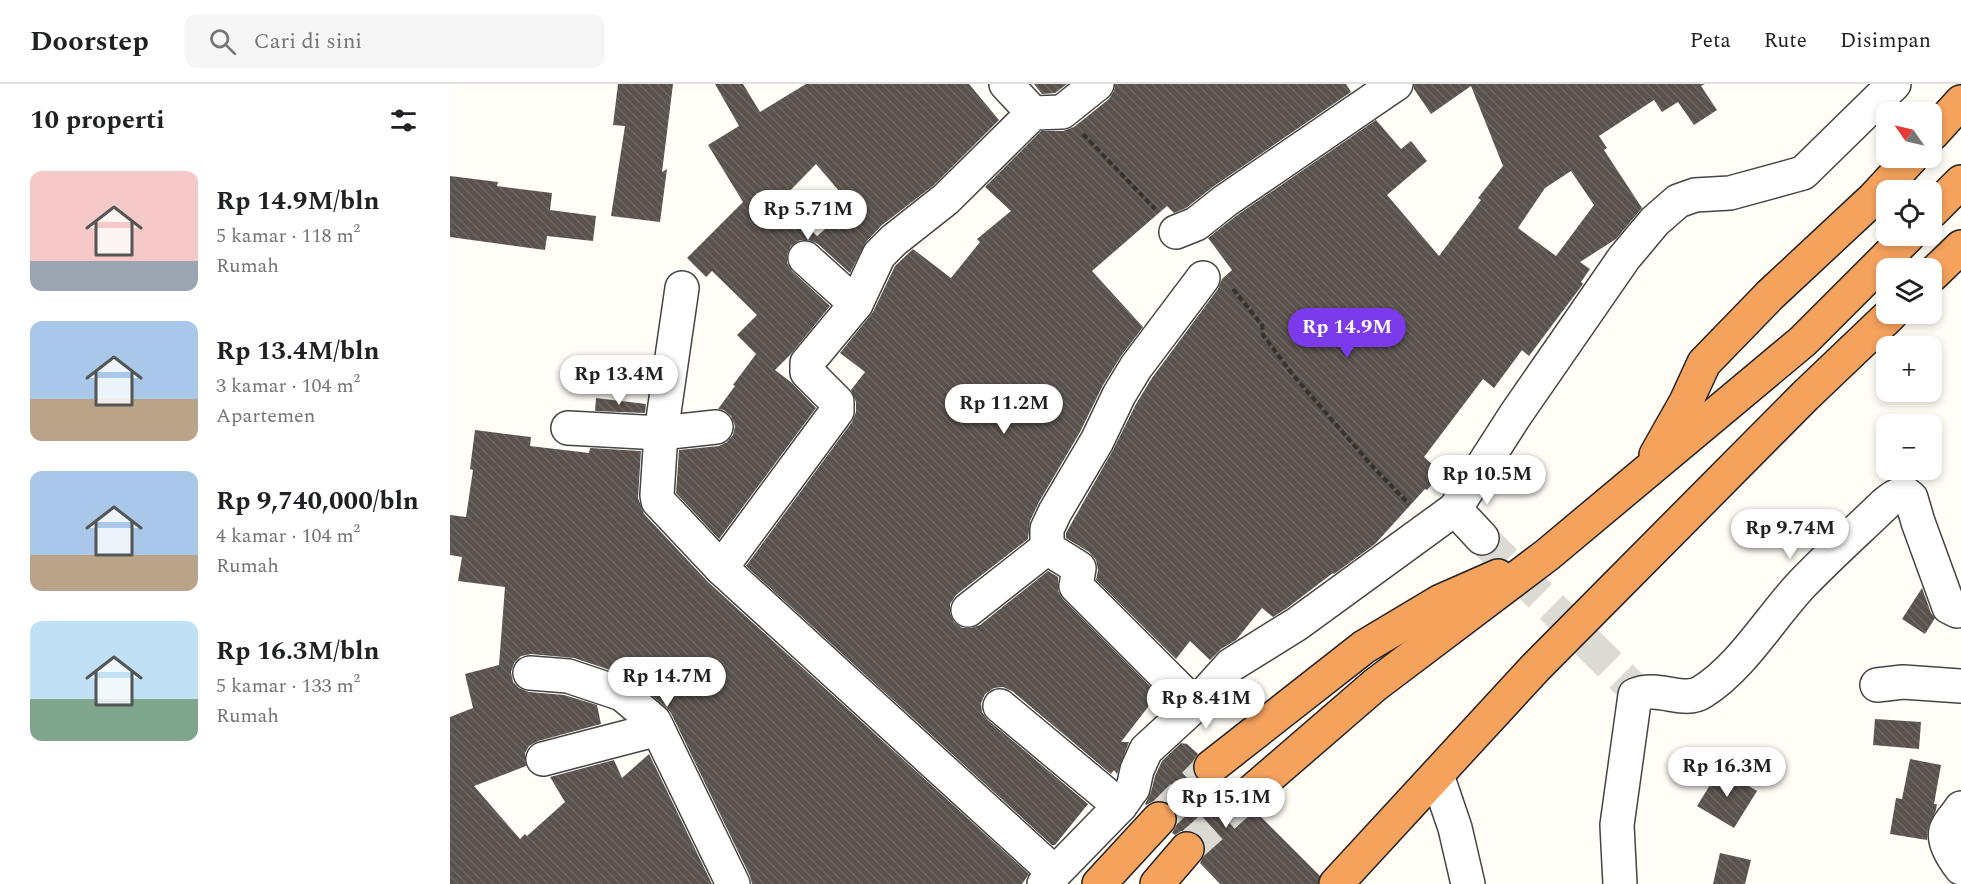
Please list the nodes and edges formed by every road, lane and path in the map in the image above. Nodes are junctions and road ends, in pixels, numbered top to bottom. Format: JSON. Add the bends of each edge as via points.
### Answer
{"nodes":[{"id":1,"x":1006,"y":84,"type":"edge"},
{"id":2,"x":1097,"y":84,"type":"edge"},
{"id":3,"x":1396,"y":84,"type":"edge"},
{"id":4,"x":1894,"y":84,"type":"edge"},
{"id":5,"x":1961,"y":102,"type":"edge"},
{"id":6,"x":1047,"y":112,"type":"junction"},
{"id":7,"x":1942,"y":123,"type":"edge"},
{"id":8,"x":1902,"y":168,"type":"edge"},
{"id":9,"x":1961,"y":182,"type":"edge"},
{"id":10,"x":1942,"y":201,"type":"edge"},
{"id":11,"x":1176,"y":232,"type":"joint"},
{"id":12,"x":1898,"y":246,"type":"edge"},
{"id":13,"x":1961,"y":247,"type":"edge"},
{"id":14,"x":806,"y":258,"type":"dead end"},
{"id":15,"x":1942,"y":265,"type":"edge"},
{"id":16,"x":1203,"y":278,"type":"joint"},
{"id":17,"x":682,"y":288,"type":"dead end"},
{"id":18,"x":856,"y":304,"type":"junction"},
{"id":19,"x":1881,"y":324,"type":"edge"},
{"id":20,"x":716,"y":427,"type":"dead end"},
{"id":21,"x":568,"y":428,"type":"dead end"},
{"id":22,"x":661,"y":433,"type":"junction"},
{"id":23,"x":1646,"y":472,"type":"junction"},
{"id":24,"x":1442,"y":518,"type":"junction"},
{"id":25,"x":1482,"y":538,"type":"tunnel mouth"},
{"id":26,"x":1047,"y":548,"type":"junction"},
{"id":27,"x":1547,"y":555,"type":"junction"},
{"id":28,"x":721,"y":568,"type":"junction"},
{"id":29,"x":1954,"y":605,"type":"edge"},
{"id":30,"x":968,"y":610,"type":"dead end"},
{"id":31,"x":530,"y":673,"type":"dead end"},
{"id":32,"x":1877,"y":685,"type":"dead end"},
{"id":33,"x":1961,"y":686,"type":"edge"},
{"id":34,"x":1195,"y":705,"type":"junction"},
{"id":35,"x":1000,"y":706,"type":"dead end"},
{"id":36,"x":658,"y":729,"type":"junction"},
{"id":37,"x":543,"y":759,"type":"dead end"},
{"id":38,"x":1211,"y":767,"type":"tunnel mouth"},
{"id":39,"x":1437,"y":775,"type":"junction"},
{"id":40,"x":1243,"y":799,"type":"tunnel mouth"},
{"id":41,"x":1120,"y":806,"type":"junction"},
{"id":42,"x":1961,"y":808,"type":"edge"},
{"id":43,"x":1159,"y":819,"type":"tunnel mouth"},
{"id":44,"x":1187,"y":849,"type":"tunnel mouth"},
{"id":45,"x":1961,"y":868,"type":"edge"},
{"id":46,"x":1050,"y":878,"type":"edge"},
{"id":47,"x":733,"y":884,"type":"edge"},
{"id":48,"x":1099,"y":884,"type":"edge"},
{"id":49,"x":1157,"y":884,"type":"edge"},
{"id":50,"x":1336,"y":884,"type":"edge"},
{"id":51,"x":1468,"y":884,"type":"edge"},
{"id":52,"x":1620,"y":884,"type":"edge"}],
"edges":[{"from":1,"to":6,"type":"street"},
{"from":2,"to":6,"type":"street"},
{"from":3,"to":11,"type":"street","via":[[1196,224]]},
{"from":4,"to":24,"type":"street","via":[[1803,173],[1730,193],[1695,195],[1678,201],[1655,221],[1624,258]]},
{"from":5,"to":7,"type":"highway"},
{"from":6,"to":11,"type":"path"},
{"from":6,"to":18,"type":"street","via":[[879,255]]},
{"from":8,"to":23,"type":"highway","via":[[1704,363]]},
{"from":9,"to":10,"type":"highway"},
{"from":12,"to":23,"type":"highway","via":[[1803,341]]},
{"from":13,"to":15,"type":"highway"},
{"from":14,"to":18,"type":"street"},
{"from":16,"to":24,"type":"path","via":[[1220,273],[1262,325],[1263,335],[1293,375],[1374,467]]},
{"from":16,"to":26,"type":"street","via":[[1119,395],[1055,512],[1047,529]]},
{"from":17,"to":22,"type":"street"},
{"from":18,"to":28,"type":"street","via":[[805,369],[837,402],[837,411]]},
{"from":19,"to":39,"type":"highway","via":[[1545,658]]},
{"from":20,"to":22,"type":"street"},
{"from":21,"to":22,"type":"street"},
{"from":22,"to":28,"type":"street","via":[[658,501]]},
{"from":23,"to":27,"type":"highway"},
{"from":24,"to":25,"type":"street"},
{"from":24,"to":34,"type":"street","via":[[1297,624],[1232,665]]},
{"from":26,"to":30,"type":"street"},
{"from":26,"to":34,"type":"street","via":[[1079,568],[1076,586]]},
{"from":27,"to":38,"type":"highway","via":[[1441,601],[1364,647]]},
{"from":27,"to":40,"type":"highway","via":[[1375,685]]},
{"from":28,"to":46,"type":"street"},
{"from":29,"to":52,"type":"street","via":[[1911,498],[1906,494],[1894,496],[1802,584],[1730,669],[1701,693],[1688,696],[1645,691],[1635,695],[1617,825]]},
{"from":31,"to":36,"type":"street","via":[[568,676],[622,694]]},
{"from":32,"to":33,"type":"street","via":[[1903,682]]},
{"from":34,"to":41,"type":"street","via":[[1146,750],[1133,788]]},
{"from":35,"to":41,"type":"street"},
{"from":36,"to":37,"type":"street"},
{"from":36,"to":47,"type":"street"},
{"from":39,"to":50,"type":"highway"},
{"from":39,"to":51,"type":"street"},
{"from":41,"to":46,"type":"street"},
{"from":42,"to":45,"type":"street","via":[[1945,834]]},
{"from":43,"to":48,"type":"highway"},
{"from":44,"to":49,"type":"highway"}]}
